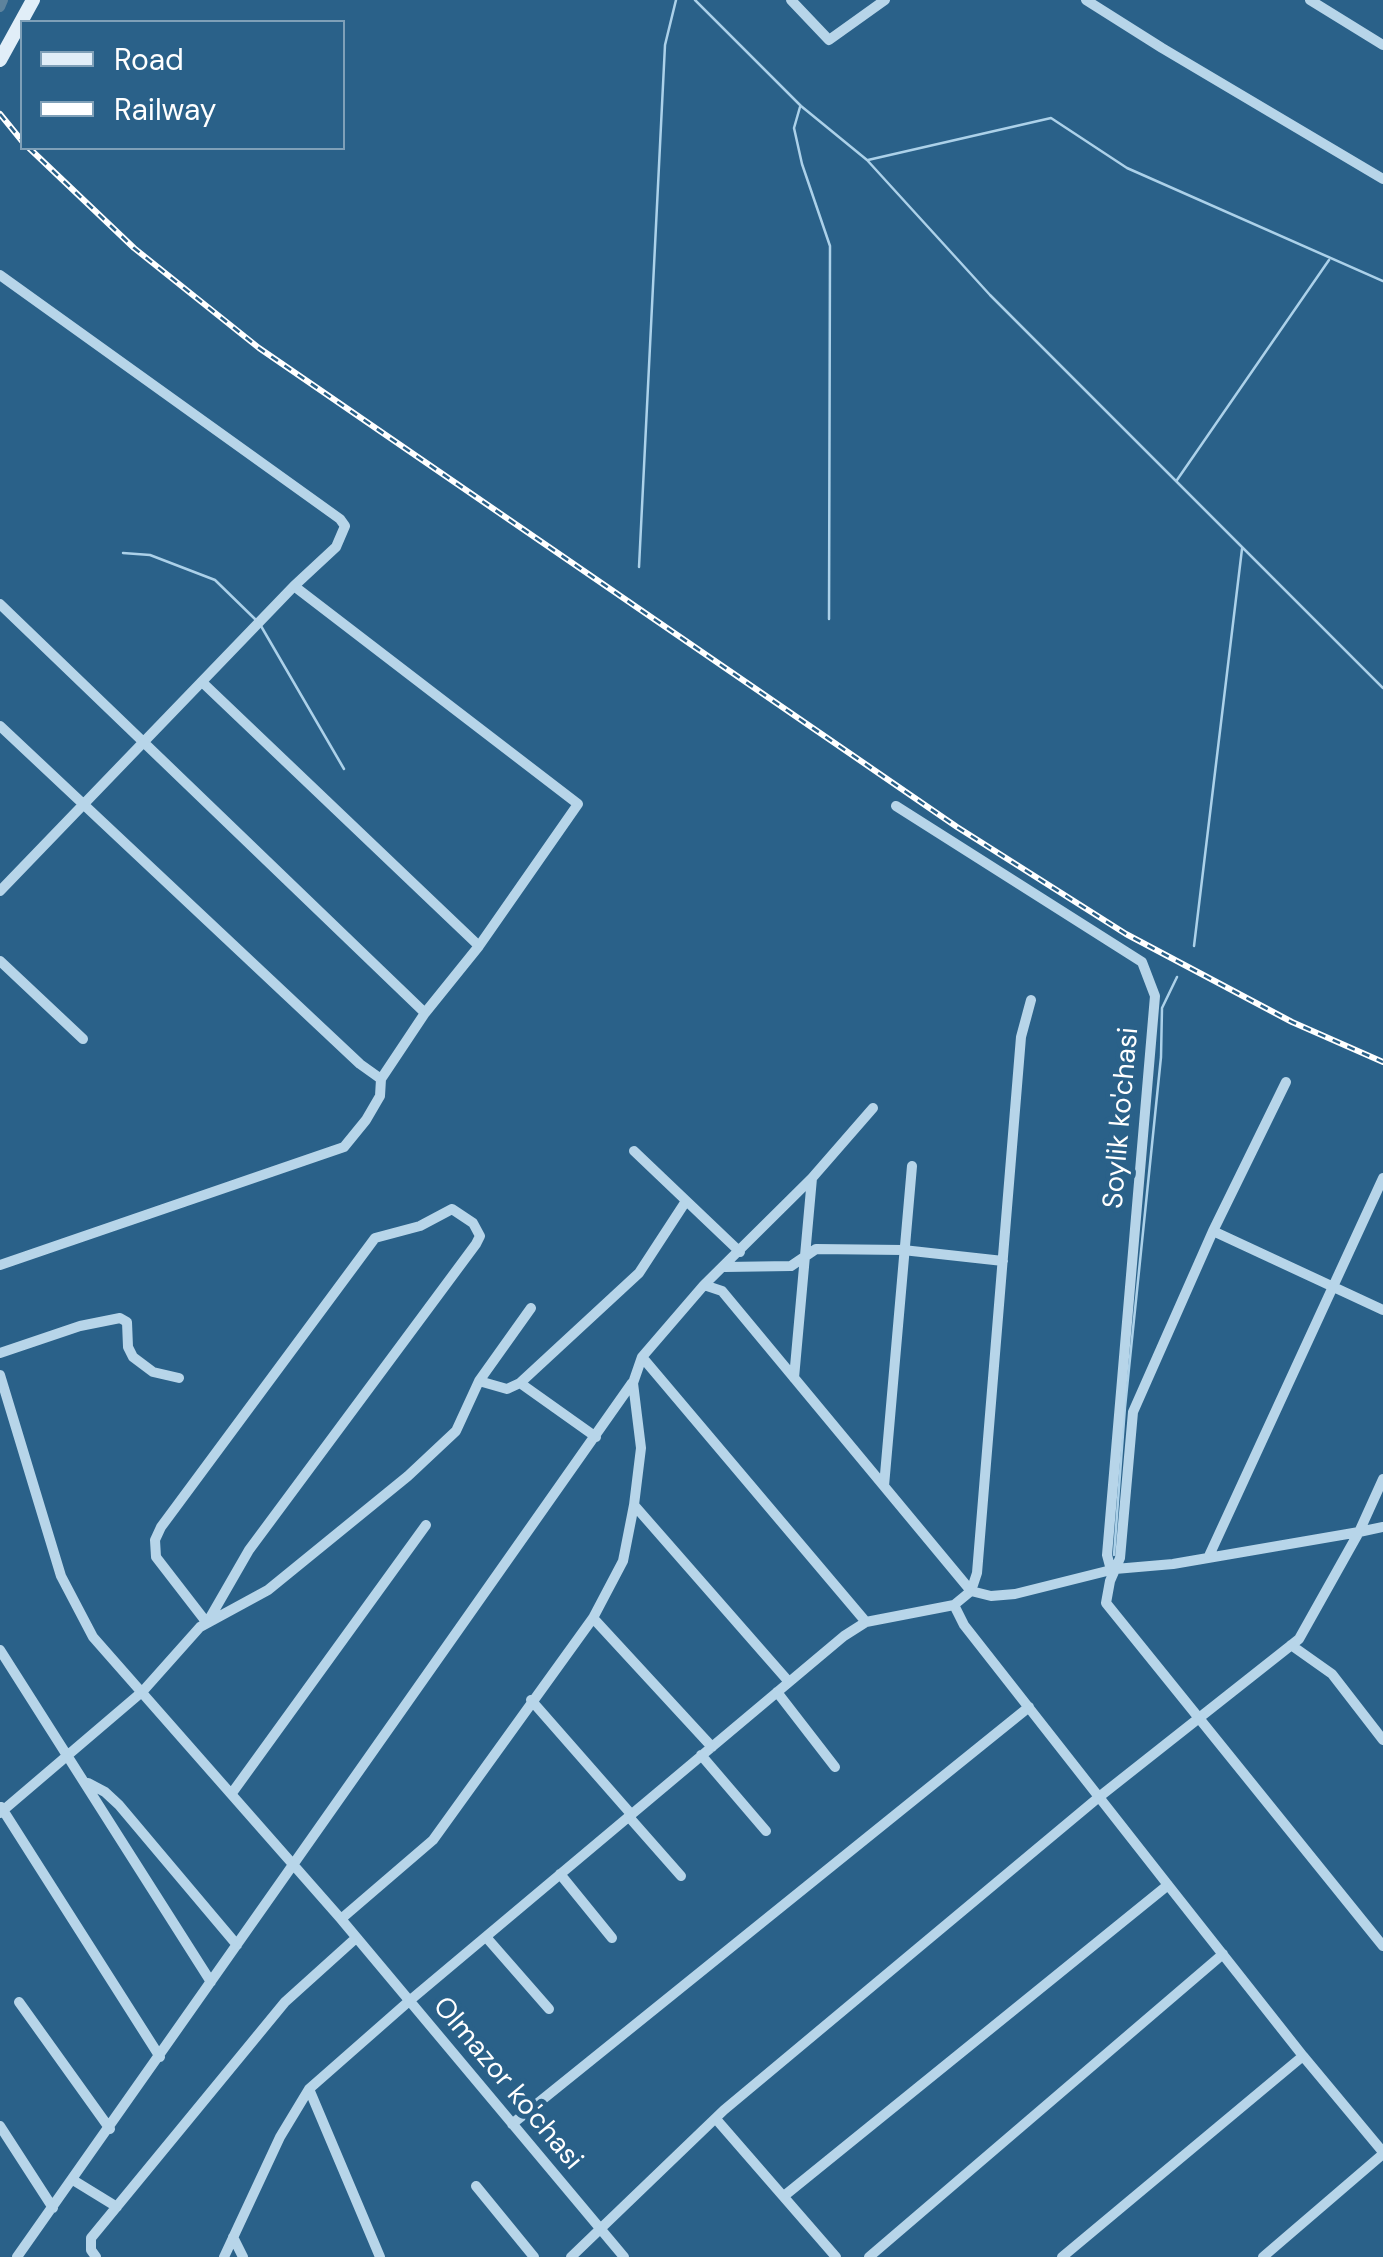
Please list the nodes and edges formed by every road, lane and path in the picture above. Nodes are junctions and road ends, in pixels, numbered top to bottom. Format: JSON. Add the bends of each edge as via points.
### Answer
{"nodes":[{"id":1,"x":791,"y":0,"type":"edge"},
{"id":2,"x":885,"y":0,"type":"edge"},
{"id":3,"x":1086,"y":0,"type":"edge"},
{"id":4,"x":1310,"y":0,"type":"edge"},
{"id":5,"x":20,"y":22,"type":"edge"},
{"id":6,"x":1383,"y":45,"type":"edge"},
{"id":7,"x":0,"y":60,"type":"edge"},
{"id":8,"x":1383,"y":179,"type":"edge"},
{"id":9,"x":2,"y":280,"type":"edge"},
{"id":10,"x":294,"y":586,"type":"junction"},
{"id":11,"x":0,"y":604,"type":"edge"},
{"id":12,"x":202,"y":682,"type":"junction"},
{"id":13,"x":0,"y":726,"type":"edge"},
{"id":14,"x":144,"y":740,"type":"junction"},
{"id":15,"x":84,"y":805,"type":"junction"},
{"id":16,"x":896,"y":806,"type":"dead end"},
{"id":17,"x":0,"y":891,"type":"edge"},
{"id":18,"x":478,"y":946,"type":"junction"},
{"id":19,"x":0,"y":961,"type":"edge"},
{"id":20,"x":1031,"y":1000,"type":"dead end"},
{"id":21,"x":425,"y":1013,"type":"junction"},
{"id":22,"x":83,"y":1039,"type":"dead end"},
{"id":23,"x":381,"y":1079,"type":"junction"},
{"id":24,"x":1286,"y":1082,"type":"dead end"},
{"id":25,"x":873,"y":1108,"type":"dead end"},
{"id":26,"x":634,"y":1151,"type":"dead end"},
{"id":27,"x":912,"y":1166,"type":"dead end"},
{"id":28,"x":812,"y":1178,"type":"junction"},
{"id":29,"x":1383,"y":1178,"type":"edge"},
{"id":30,"x":686,"y":1202,"type":"junction"},
{"id":31,"x":1214,"y":1231,"type":"junction"},
{"id":32,"x":903,"y":1250,"type":"junction"},
{"id":33,"x":740,"y":1252,"type":"junction"},
{"id":34,"x":808,"y":1254,"type":"junction"},
{"id":35,"x":1003,"y":1261,"type":"junction"},
{"id":36,"x":0,"y":1265,"type":"edge"},
{"id":37,"x":725,"y":1267,"type":"junction"},
{"id":38,"x":704,"y":1284,"type":"junction"},
{"id":39,"x":1333,"y":1286,"type":"junction"},
{"id":40,"x":531,"y":1308,"type":"dead end"},
{"id":41,"x":1383,"y":1310,"type":"edge"},
{"id":42,"x":0,"y":1353,"type":"edge"},
{"id":43,"x":642,"y":1358,"type":"junction"},
{"id":44,"x":0,"y":1375,"type":"edge"},
{"id":45,"x":179,"y":1378,"type":"dead end"},
{"id":46,"x":794,"y":1378,"type":"junction"},
{"id":47,"x":479,"y":1381,"type":"junction"},
{"id":48,"x":632,"y":1383,"type":"junction"},
{"id":49,"x":520,"y":1384,"type":"junction"},
{"id":50,"x":1127,"y":1412,"type":"junction"},
{"id":51,"x":596,"y":1436,"type":"junction"},
{"id":52,"x":1383,"y":1480,"type":"edge"},
{"id":53,"x":884,"y":1486,"type":"junction"},
{"id":54,"x":634,"y":1505,"type":"junction"},
{"id":55,"x":426,"y":1525,"type":"dead end"},
{"id":56,"x":1383,"y":1527,"type":"edge"},
{"id":57,"x":1359,"y":1532,"type":"junction"},
{"id":58,"x":1208,"y":1558,"type":"junction"},
{"id":59,"x":1113,"y":1570,"type":"junction"},
{"id":60,"x":971,"y":1591,"type":"junction"},
{"id":61,"x":954,"y":1605,"type":"junction"},
{"id":62,"x":593,"y":1618,"type":"junction"},
{"id":63,"x":866,"y":1622,"type":"junction"},
{"id":64,"x":207,"y":1623,"type":"junction"},
{"id":65,"x":1291,"y":1645,"type":"junction"},
{"id":66,"x":0,"y":1650,"type":"edge"},
{"id":67,"x":789,"y":1682,"type":"junction"},
{"id":68,"x":143,"y":1691,"type":"junction"},
{"id":69,"x":777,"y":1692,"type":"junction"},
{"id":70,"x":532,"y":1700,"type":"junction"},
{"id":71,"x":1030,"y":1707,"type":"junction"},
{"id":72,"x":1199,"y":1716,"type":"junction"},
{"id":73,"x":1383,"y":1740,"type":"edge"},
{"id":74,"x":712,"y":1747,"type":"junction"},
{"id":75,"x":68,"y":1755,"type":"junction"},
{"id":76,"x":701,"y":1756,"type":"junction"},
{"id":77,"x":835,"y":1767,"type":"dead end"},
{"id":78,"x":87,"y":1782,"type":"junction"},
{"id":79,"x":232,"y":1793,"type":"junction"},
{"id":80,"x":1100,"y":1797,"type":"junction"},
{"id":81,"x":1,"y":1810,"type":"edge"},
{"id":82,"x":630,"y":1816,"type":"junction"},
{"id":83,"x":766,"y":1831,"type":"dead end"},
{"id":84,"x":294,"y":1863,"type":"junction"},
{"id":85,"x":560,"y":1874,"type":"junction"},
{"id":86,"x":681,"y":1876,"type":"dead end"},
{"id":87,"x":1168,"y":1885,"type":"junction"},
{"id":88,"x":341,"y":1920,"type":"junction"},
{"id":89,"x":486,"y":1937,"type":"junction"},
{"id":90,"x":356,"y":1938,"type":"junction"},
{"id":91,"x":612,"y":1938,"type":"dead end"},
{"id":92,"x":238,"y":1944,"type":"junction"},
{"id":93,"x":1383,"y":1946,"type":"edge"},
{"id":94,"x":1223,"y":1954,"type":"junction"},
{"id":95,"x":212,"y":1982,"type":"junction"},
{"id":96,"x":19,"y":2002,"type":"dead end"},
{"id":97,"x":408,"y":2002,"type":"junction"},
{"id":98,"x":549,"y":2010,"type":"dead end"},
{"id":99,"x":1302,"y":2056,"type":"junction"},
{"id":100,"x":160,"y":2057,"type":"junction"},
{"id":101,"x":309,"y":2090,"type":"junction"},
{"id":102,"x":716,"y":2119,"type":"junction"},
{"id":103,"x":512,"y":2124,"type":"junction"},
{"id":104,"x":0,"y":2126,"type":"edge"},
{"id":105,"x":110,"y":2129,"type":"junction"},
{"id":106,"x":1383,"y":2153,"type":"edge"},
{"id":107,"x":73,"y":2180,"type":"junction"},
{"id":108,"x":476,"y":2186,"type":"dead end"},
{"id":109,"x":784,"y":2196,"type":"junction"},
{"id":110,"x":117,"y":2207,"type":"junction"},
{"id":111,"x":53,"y":2208,"type":"junction"},
{"id":112,"x":600,"y":2229,"type":"junction"},
{"id":113,"x":233,"y":2236,"type":"junction"},
{"id":114,"x":17,"y":2257,"type":"edge"},
{"id":115,"x":96,"y":2257,"type":"edge"},
{"id":116,"x":224,"y":2257,"type":"edge"},
{"id":117,"x":242,"y":2257,"type":"edge"},
{"id":118,"x":380,"y":2257,"type":"edge"},
{"id":119,"x":534,"y":2257,"type":"edge"},
{"id":120,"x":571,"y":2257,"type":"edge"},
{"id":121,"x":624,"y":2257,"type":"edge"},
{"id":122,"x":836,"y":2257,"type":"edge"},
{"id":123,"x":868,"y":2257,"type":"edge"},
{"id":124,"x":1062,"y":2257,"type":"edge"},
{"id":125,"x":1262,"y":2257,"type":"edge"}],
"edges":[{"from":1,"to":2,"type":"street","via":[[829,40]]},
{"from":3,"to":8,"type":"street"},
{"from":4,"to":6,"type":"street"},
{"from":5,"to":7,"type":"main road"},
{"from":9,"to":10,"type":"street","via":[[340,518],[345,526],[336,547]]},
{"from":10,"to":12,"type":"street"},
{"from":10,"to":18,"type":"street","via":[[578,804]]},
{"from":11,"to":14,"type":"street"},
{"from":12,"to":14,"type":"street"},
{"from":12,"to":18,"type":"street"},
{"from":13,"to":15,"type":"street"},
{"from":14,"to":15,"type":"street"},
{"from":14,"to":21,"type":"street"},
{"from":15,"to":17,"type":"street"},
{"from":15,"to":23,"type":"street"},
{"from":16,"to":50,"type":"street","name":"Soylik ko'chasi","via":[[1142,962],[1155,996]]},
{"from":18,"to":21,"type":"street"},
{"from":19,"to":22,"type":"street"},
{"from":20,"to":35,"type":"street","via":[[1021,1037]]},
{"from":21,"to":23,"type":"street"},
{"from":23,"to":36,"type":"street","via":[[380,1096],[344,1148]]},
{"from":24,"to":31,"type":"street"},
{"from":25,"to":28,"type":"street"},
{"from":26,"to":30,"type":"street"},
{"from":27,"to":32,"type":"street"},
{"from":28,"to":33,"type":"street"},
{"from":28,"to":34,"type":"street"},
{"from":29,"to":39,"type":"street"},
{"from":30,"to":33,"type":"street"},
{"from":30,"to":49,"type":"street","via":[[639,1273]]},
{"from":31,"to":39,"type":"street"},
{"from":31,"to":50,"type":"street"},
{"from":32,"to":34,"type":"street"},
{"from":32,"to":35,"type":"street"},
{"from":32,"to":53,"type":"street"},
{"from":33,"to":37,"type":"street"},
{"from":34,"to":37,"type":"street","via":[[791,1266]]},
{"from":34,"to":46,"type":"street"},
{"from":35,"to":60,"type":"street"},
{"from":37,"to":38,"type":"street"},
{"from":38,"to":43,"type":"street"},
{"from":38,"to":46,"type":"street","via":[[722,1291]]},
{"from":39,"to":41,"type":"street"},
{"from":39,"to":58,"type":"street"},
{"from":40,"to":47,"type":"street"},
{"from":42,"to":45,"type":"street","via":[[120,1318],[127,1322],[133,1357],[153,1372]]},
{"from":43,"to":48,"type":"street"},
{"from":43,"to":63,"type":"street"},
{"from":44,"to":68,"type":"street","name":"Olmazor ko'chasi","via":[[60,1576],[93,1637]]},
{"from":46,"to":53,"type":"street"},
{"from":47,"to":49,"type":"street","via":[[507,1389]]},
{"from":47,"to":64,"type":"street","via":[[456,1431],[408,1476],[268,1590]]},
{"from":48,"to":51,"type":"street"},
{"from":48,"to":54,"type":"street","via":[[641,1448]]},
{"from":49,"to":51,"type":"street"},
{"from":50,"to":59,"type":"street","name":"Soylik ko'chasi","via":[[1120,1558]]},
{"from":51,"to":84,"type":"street"},
{"from":52,"to":57,"type":"street"},
{"from":53,"to":60,"type":"street"},
{"from":54,"to":62,"type":"street","via":[[623,1561]]},
{"from":54,"to":67,"type":"street"},
{"from":55,"to":79,"type":"street"},
{"from":56,"to":57,"type":"street"},
{"from":57,"to":58,"type":"street"},
{"from":57,"to":65,"type":"street"},
{"from":58,"to":59,"type":"street"},
{"from":59,"to":60,"type":"street","via":[[1015,1594]]},
{"from":59,"to":72,"type":"street","name":"Soylik ko'chasi","via":[[1106,1603]]},
{"from":60,"to":61,"type":"street"},
{"from":61,"to":63,"type":"street"},
{"from":61,"to":71,"type":"street"},
{"from":62,"to":70,"type":"street"},
{"from":62,"to":74,"type":"street"},
{"from":63,"to":67,"type":"street"},
{"from":64,"to":64,"type":"street","via":[[156,1556],[161,1528],[375,1238],[420,1226],[444,1211],[462,1215],[480,1236],[476,1244],[249,1550]]},
{"from":64,"to":68,"type":"street"},
{"from":65,"to":72,"type":"street"},
{"from":65,"to":73,"type":"street","via":[[1332,1674]]},
{"from":66,"to":75,"type":"street"},
{"from":67,"to":69,"type":"street"},
{"from":68,"to":75,"type":"street"},
{"from":68,"to":79,"type":"street","name":"Olmazor ko'chasi"},
{"from":69,"to":74,"type":"street"},
{"from":69,"to":77,"type":"street"},
{"from":70,"to":82,"type":"street"},
{"from":70,"to":88,"type":"street","via":[[433,1840]]},
{"from":71,"to":80,"type":"street"},
{"from":71,"to":103,"type":"street"},
{"from":72,"to":80,"type":"street"},
{"from":72,"to":93,"type":"street"},
{"from":74,"to":76,"type":"street"},
{"from":75,"to":78,"type":"street"},
{"from":75,"to":81,"type":"street"},
{"from":76,"to":82,"type":"street"},
{"from":76,"to":83,"type":"street"},
{"from":78,"to":92,"type":"street","via":[[119,1805]]},
{"from":78,"to":95,"type":"street"},
{"from":79,"to":84,"type":"street","name":"Olmazor ko'chasi"},
{"from":80,"to":87,"type":"street"},
{"from":80,"to":102,"type":"street"},
{"from":81,"to":100,"type":"street"},
{"from":82,"to":85,"type":"street"},
{"from":82,"to":86,"type":"street"},
{"from":84,"to":88,"type":"street","name":"Olmazor ko'chasi"},
{"from":84,"to":92,"type":"street"},
{"from":85,"to":89,"type":"street"},
{"from":85,"to":91,"type":"street"},
{"from":87,"to":94,"type":"street"},
{"from":87,"to":109,"type":"street"},
{"from":88,"to":90,"type":"street","name":"Olmazor ko'chasi"},
{"from":89,"to":97,"type":"street"},
{"from":89,"to":98,"type":"street"},
{"from":90,"to":97,"type":"street","name":"Olmazor ko'chasi"},
{"from":90,"to":110,"type":"street","via":[[285,2002]]},
{"from":92,"to":95,"type":"street"},
{"from":94,"to":99,"type":"street"},
{"from":94,"to":123,"type":"street"},
{"from":95,"to":100,"type":"street"},
{"from":96,"to":105,"type":"street"},
{"from":97,"to":101,"type":"street"},
{"from":97,"to":103,"type":"street","name":"Olmazor ko'chasi"},
{"from":99,"to":106,"type":"street"},
{"from":99,"to":124,"type":"street"},
{"from":100,"to":105,"type":"street"},
{"from":101,"to":113,"type":"street"},
{"from":101,"to":118,"type":"street"},
{"from":102,"to":109,"type":"street"},
{"from":102,"to":112,"type":"street"},
{"from":103,"to":112,"type":"street","name":"Olmazor ko'chasi"},
{"from":104,"to":111,"type":"street"},
{"from":105,"to":107,"type":"street"},
{"from":106,"to":125,"type":"street"},
{"from":107,"to":110,"type":"street"},
{"from":107,"to":111,"type":"street"},
{"from":108,"to":119,"type":"street"},
{"from":109,"to":122,"type":"street"},
{"from":110,"to":115,"type":"street","via":[[91,2238]]},
{"from":111,"to":114,"type":"street"},
{"from":112,"to":120,"type":"street"},
{"from":112,"to":121,"type":"street","name":"Olmazor ko'chasi"},
{"from":113,"to":116,"type":"street"},
{"from":113,"to":117,"type":"street"}]}
